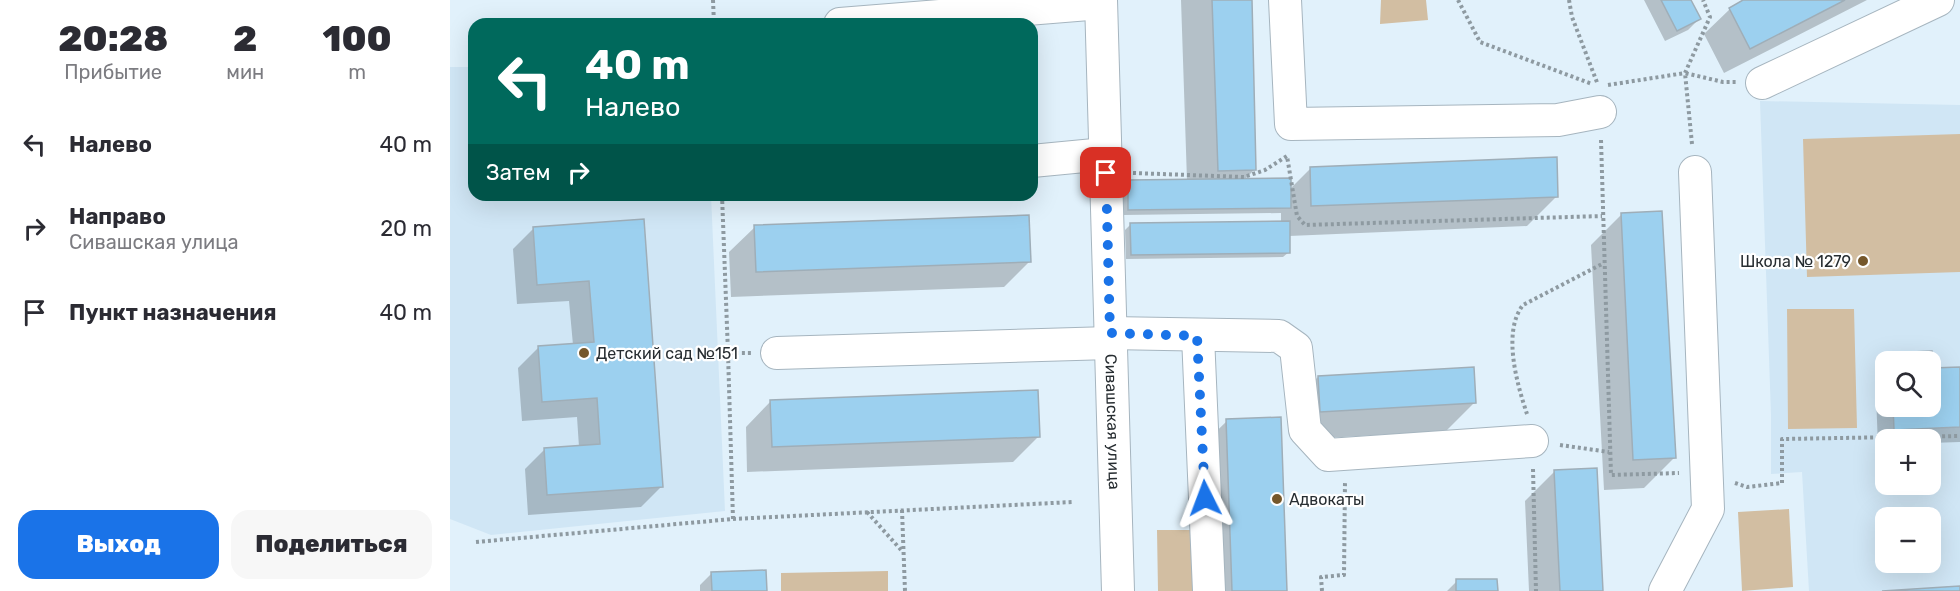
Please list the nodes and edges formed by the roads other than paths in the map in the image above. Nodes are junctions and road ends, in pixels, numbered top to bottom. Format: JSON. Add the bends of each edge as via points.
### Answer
{"nodes":[{"id":1,"x":1285,"y":0,"type":"edge"},
{"id":2,"x":1938,"y":0,"type":"edge"},
{"id":3,"x":1101,"y":2,"type":"edge"},
{"id":4,"x":911,"y":18,"type":"edge"},
{"id":5,"x":1762,"y":83,"type":"dead end"},
{"id":6,"x":1599,"y":99,"type":"road end"},
{"id":7,"x":1105,"y":154,"type":"junction"},
{"id":8,"x":1038,"y":160,"type":"edge"},
{"id":9,"x":1695,"y":172,"type":"road end"},
{"id":10,"x":1197,"y":336,"type":"junction"},
{"id":11,"x":1110,"y":338,"type":"junction"},
{"id":12,"x":777,"y":353,"type":"road end"},
{"id":13,"x":1532,"y":441,"type":"road end"},
{"id":14,"x":1118,"y":591,"type":"edge"},
{"id":15,"x":1209,"y":591,"type":"edge"},
{"id":16,"x":1665,"y":591,"type":"edge"}],
"edges":[{"from":1,"to":6,"type":"street","via":[[1291,124],[1558,120]]},
{"from":2,"to":5,"type":"street"},
{"from":3,"to":4,"type":"street"},
{"from":3,"to":7,"type":"street","name":"Сивашская улица"},
{"from":7,"to":8,"type":"street"},
{"from":7,"to":11,"type":"street","name":"Сивашская улица"},
{"from":9,"to":16,"type":"street","via":[[1708,509]]},
{"from":10,"to":11,"type":"street"},
{"from":10,"to":13,"type":"street","via":[[1279,336],[1296,348],[1305,430],[1329,455]]},
{"from":10,"to":15,"type":"street"},
{"from":11,"to":12,"type":"street"},
{"from":11,"to":14,"type":"street","name":"Сивашская улица"}]}
